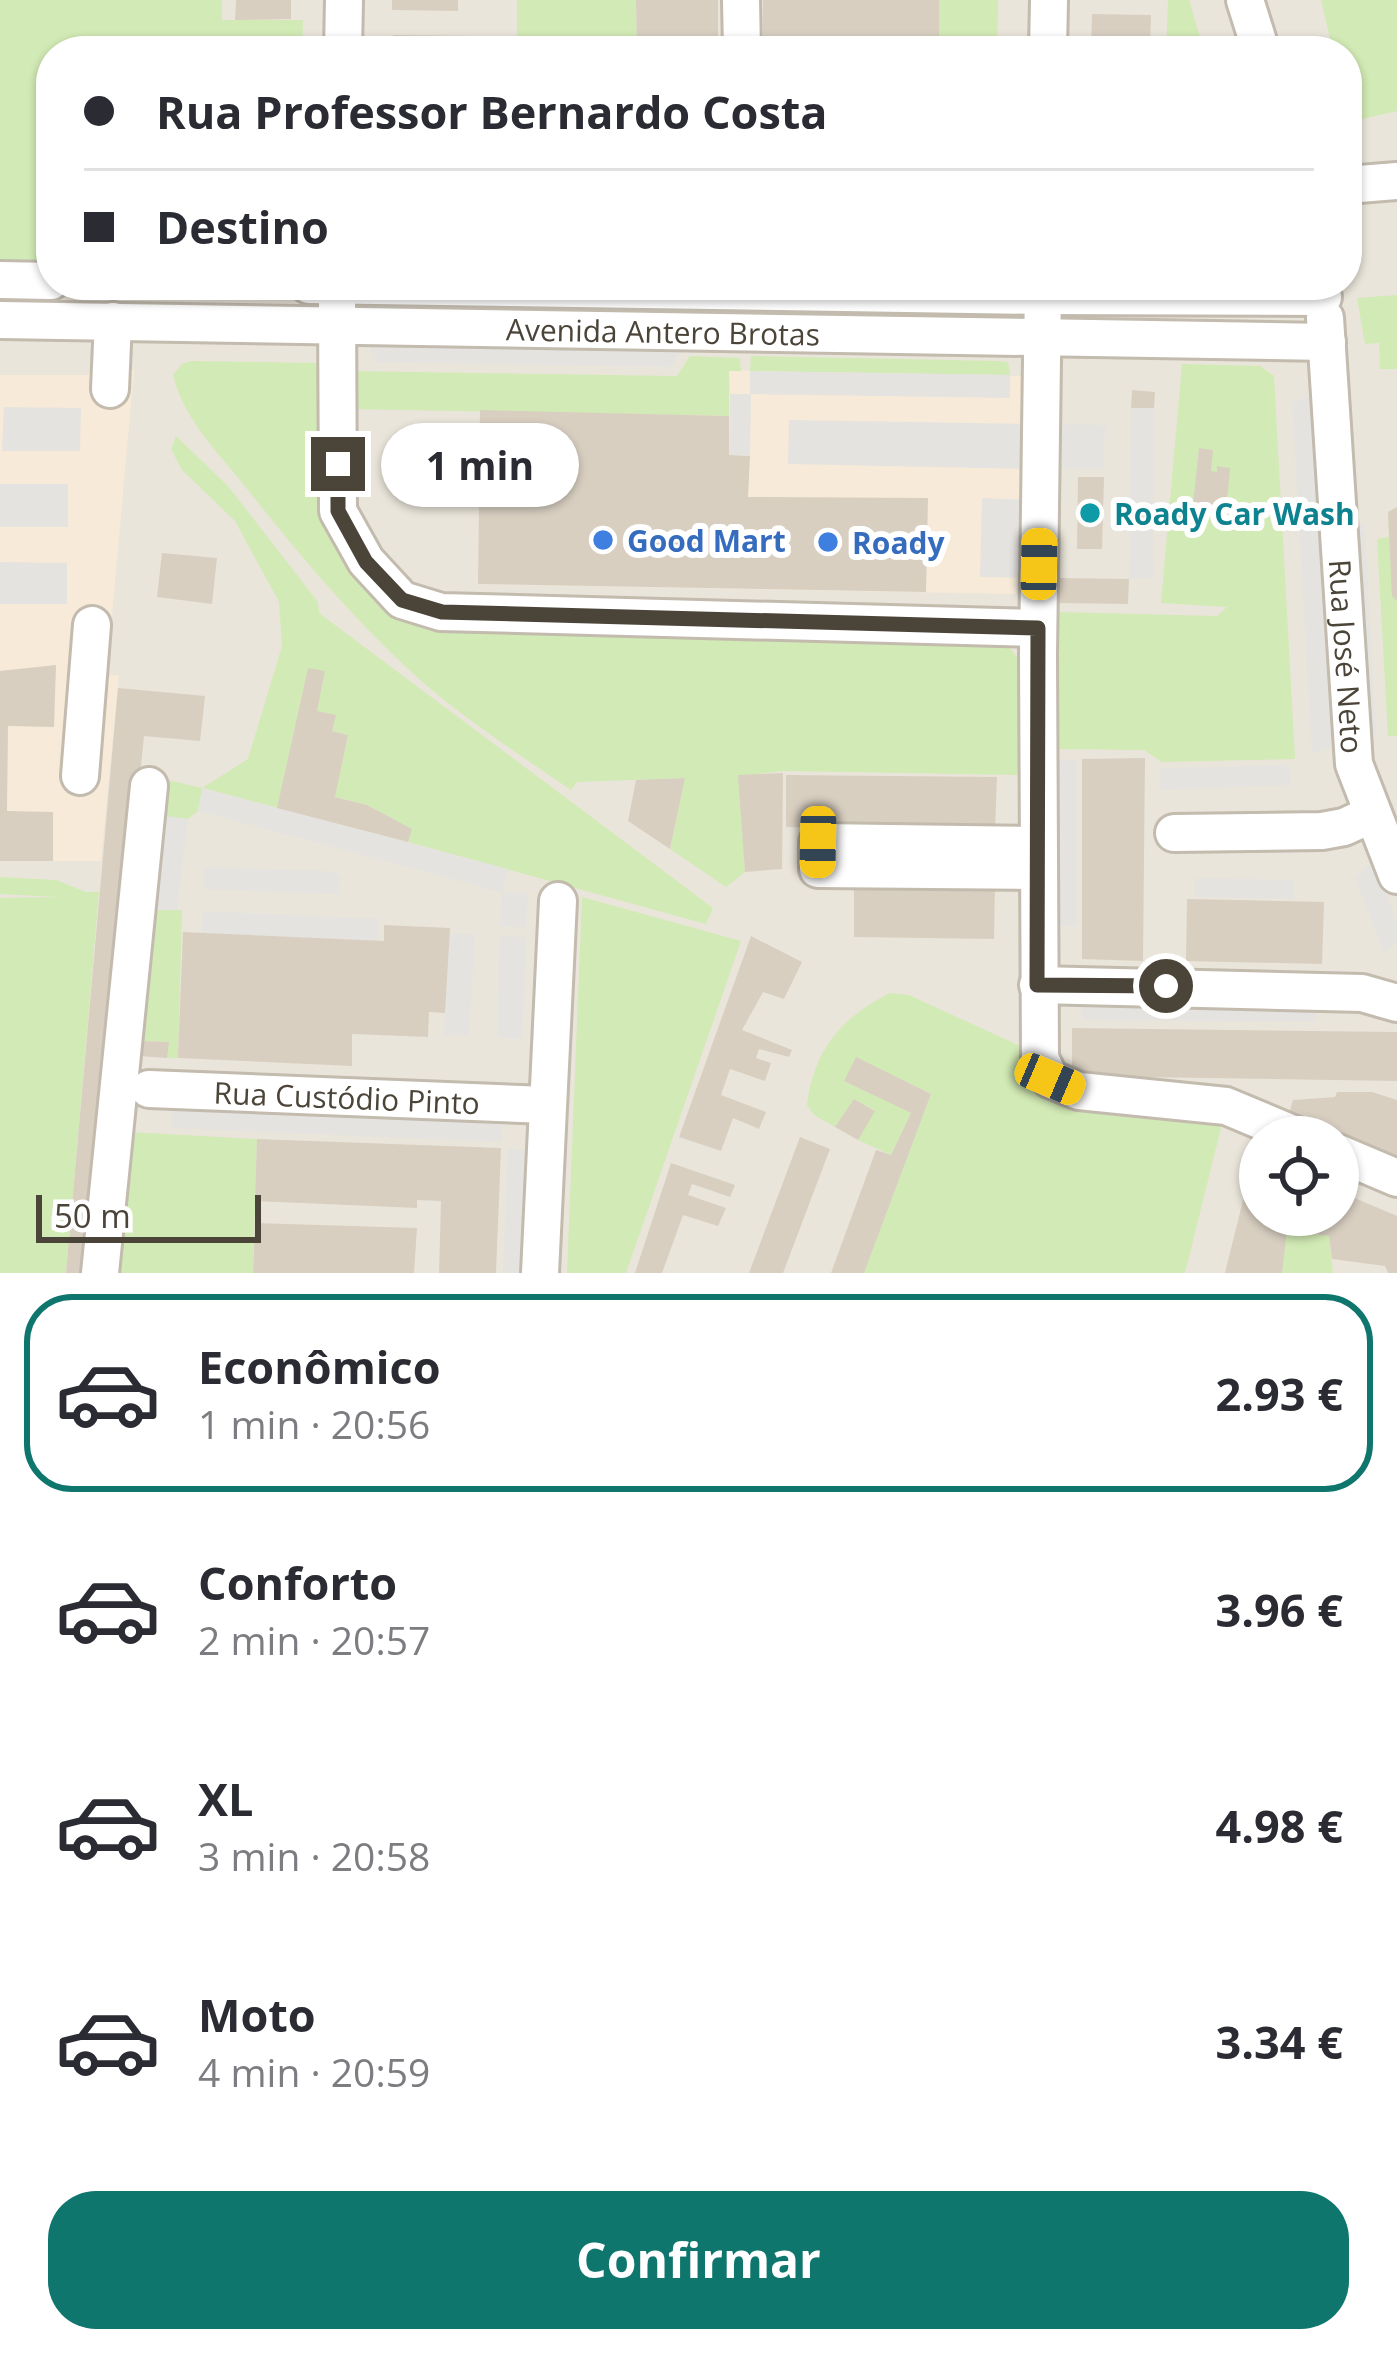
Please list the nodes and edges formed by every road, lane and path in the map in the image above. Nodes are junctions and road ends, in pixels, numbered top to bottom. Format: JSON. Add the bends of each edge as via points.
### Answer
{"nodes":[{"id":1,"x":344,"y":0,"type":"edge"},
{"id":2,"x":741,"y":0,"type":"edge"},
{"id":3,"x":1049,"y":0,"type":"edge"},
{"id":4,"x":1245,"y":0,"type":"edge"},
{"id":5,"x":343,"y":36,"type":"edge"},
{"id":6,"x":742,"y":36,"type":"edge"},
{"id":7,"x":1048,"y":36,"type":"edge"},
{"id":8,"x":1256,"y":36,"type":"edge"},
{"id":9,"x":1397,"y":181,"type":"edge"},
{"id":10,"x":1362,"y":184,"type":"edge"},
{"id":11,"x":0,"y":280,"type":"edge"},
{"id":12,"x":36,"y":281,"type":"edge"},
{"id":13,"x":337,"y":300,"type":"edge"},
{"id":14,"x":1043,"y":300,"type":"edge"},
{"id":15,"x":1323,"y":300,"type":"edge"},
{"id":16,"x":0,"y":320,"type":"edge"},
{"id":17,"x":113,"y":321,"type":"junction"},
{"id":18,"x":337,"y":324,"type":"junction"},
{"id":19,"x":1042,"y":337,"type":"junction"},
{"id":20,"x":1327,"y":342,"type":"junction"},
{"id":21,"x":110,"y":389,"type":"dead end"},
{"id":22,"x":92,"y":625,"type":"dead end"},
{"id":23,"x":1038,"y":628,"type":"junction"},
{"id":24,"x":80,"y":776,"type":"dead end"},
{"id":25,"x":148,"y":786,"type":"dead end"},
{"id":26,"x":1370,"y":814,"type":"junction"},
{"id":27,"x":1174,"y":833,"type":"dead end"},
{"id":28,"x":1038,"y":858,"type":"junction"},
{"id":29,"x":1397,"y":875,"type":"edge"},
{"id":30,"x":558,"y":901,"type":"dead end"},
{"id":31,"x":1397,"y":972,"type":"edge"},
{"id":32,"x":1037,"y":985,"type":"junction"},
{"id":33,"x":1380,"y":998,"type":"edge"},
{"id":34,"x":149,"y":1089,"type":"dead end"},
{"id":35,"x":547,"y":1105,"type":"junction"},
{"id":36,"x":1250,"y":1116,"type":"edge"},
{"id":37,"x":1359,"y":1162,"type":"edge"},
{"id":38,"x":1397,"y":1178,"type":"edge"},
{"id":39,"x":100,"y":1273,"type":"edge"},
{"id":40,"x":540,"y":1273,"type":"edge"}],
"edges":[{"from":1,"to":5,"type":"street"},
{"from":2,"to":6,"type":"street"},
{"from":3,"to":7,"type":"street"},
{"from":4,"to":8,"type":"street"},
{"from":9,"to":10,"type":"street"},
{"from":11,"to":12,"type":"street"},
{"from":13,"to":18,"type":"street"},
{"from":14,"to":19,"type":"street"},
{"from":15,"to":20,"type":"street","name":"Rua José Neto"},
{"from":16,"to":17,"type":"street","name":"Avenida Antero Brotas"},
{"from":17,"to":18,"type":"street","name":"Avenida Antero Brotas"},
{"from":17,"to":21,"type":"street"},
{"from":18,"to":19,"type":"street","name":"Avenida Antero Brotas"},
{"from":18,"to":23,"type":"street","via":[[338,511],[366,562],[402,600],[442,612]]},
{"from":19,"to":20,"type":"street","name":"Avenida Antero Brotas"},
{"from":19,"to":23,"type":"street"},
{"from":20,"to":26,"type":"street","name":"Rua José Neto","via":[[1354,764]]},
{"from":22,"to":24,"type":"street"},
{"from":23,"to":28,"type":"street"},
{"from":25,"to":39,"type":"street"},
{"from":26,"to":27,"type":"street","via":[[1322,831]]},
{"from":26,"to":29,"type":"street","name":"Rua José Neto"},
{"from":28,"to":28,"type":"street","via":[[818,869],[818,842]]},
{"from":28,"to":32,"type":"street"},
{"from":30,"to":35,"type":"street"},
{"from":31,"to":33,"type":"street"},
{"from":32,"to":33,"type":"street"},
{"from":32,"to":36,"type":"street","via":[[1040,1058],[1050,1079],[1079,1091],[1226,1106]]},
{"from":34,"to":35,"type":"street","name":"Rua Custódio Pinto"},
{"from":35,"to":40,"type":"street"},
{"from":37,"to":38,"type":"street"}]}
